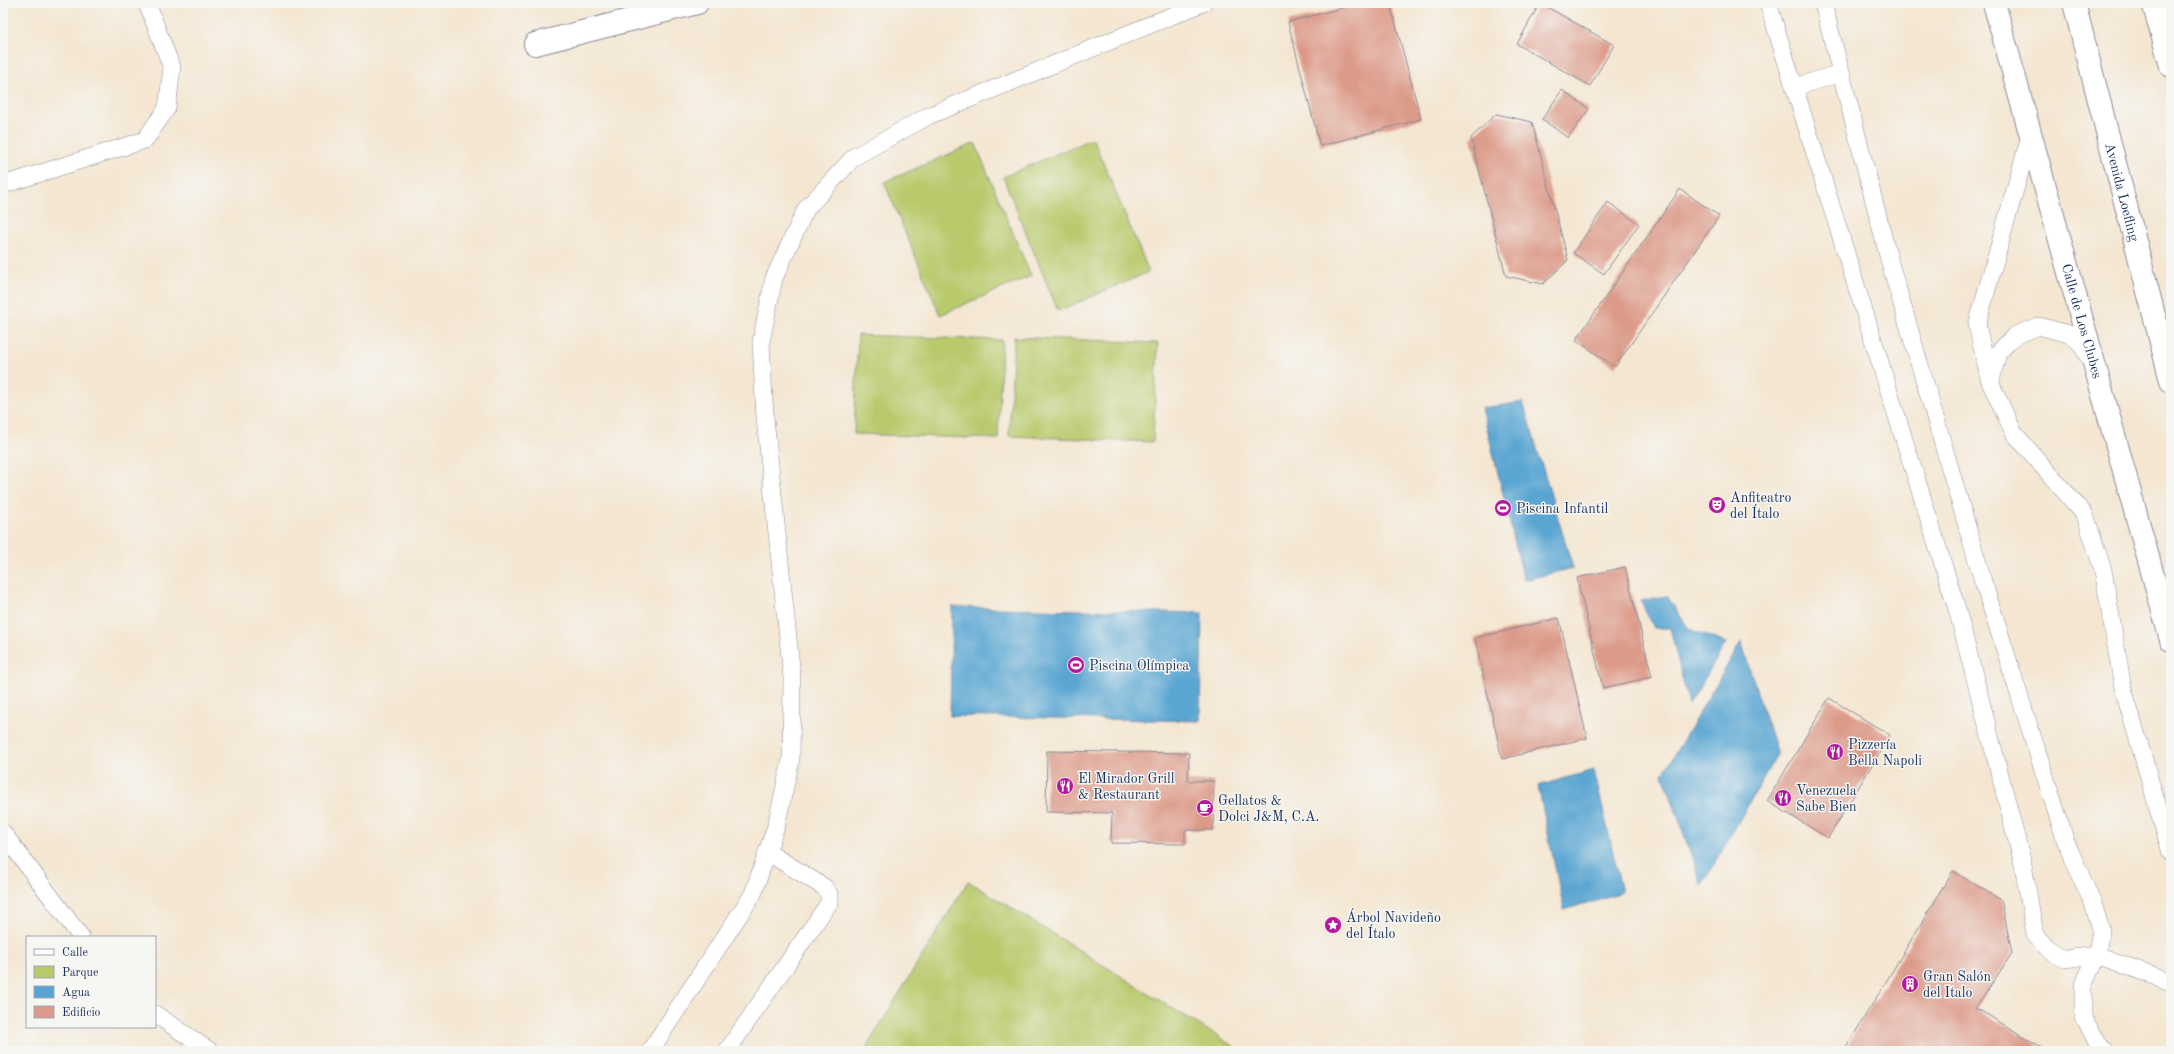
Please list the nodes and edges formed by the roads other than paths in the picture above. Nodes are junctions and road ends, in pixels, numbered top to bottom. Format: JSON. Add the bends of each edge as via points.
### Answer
{"nodes":[{"id":1,"x":147,"y":3,"type":"edge"},
{"id":2,"x":697,"y":3,"type":"edge"},
{"id":3,"x":1203,"y":3,"type":"edge"},
{"id":4,"x":1768,"y":3,"type":"edge"},
{"id":5,"x":1823,"y":3,"type":"edge"},
{"id":6,"x":1994,"y":3,"type":"edge"},
{"id":7,"x":2074,"y":3,"type":"edge"},
{"id":8,"x":2153,"y":3,"type":"edge"},
{"id":9,"x":535,"y":44,"type":"dead end"},
{"id":10,"x":2171,"y":66,"type":"edge"},
{"id":11,"x":1841,"y":73,"type":"junction"},
{"id":12,"x":1795,"y":87,"type":"junction"},
{"id":13,"x":2030,"y":136,"type":"junction"},
{"id":14,"x":3,"y":185,"type":"edge"},
{"id":15,"x":2093,"y":366,"type":"junction"},
{"id":16,"x":2171,"y":381,"type":"edge"},
{"id":17,"x":1990,"y":382,"type":"junction"},
{"id":18,"x":2171,"y":640,"type":"edge"},
{"id":19,"x":3,"y":833,"type":"edge"},
{"id":20,"x":767,"y":852,"type":"junction"},
{"id":21,"x":2171,"y":853,"type":"edge"},
{"id":22,"x":80,"y":936,"type":"edge"},
{"id":23,"x":2097,"y":955,"type":"junction"},
{"id":24,"x":2171,"y":982,"type":"edge"},
{"id":25,"x":156,"y":1015,"type":"edge"},
{"id":26,"x":210,"y":1051,"type":"edge"},
{"id":27,"x":650,"y":1051,"type":"edge"},
{"id":28,"x":727,"y":1051,"type":"edge"},
{"id":29,"x":2106,"y":1051,"type":"edge"}],
"edges":[{"from":1,"to":14,"type":"lane","via":[[172,68],[167,108],[145,140]]},
{"from":2,"to":9,"type":"street"},
{"from":3,"to":20,"type":"lane","via":[[928,116],[854,157],[806,209],[774,278],[761,342],[765,418],[792,677],[791,760],[776,826]]},
{"from":4,"to":12,"type":"lane"},
{"from":5,"to":11,"type":"lane"},
{"from":6,"to":13,"type":"street","name":"Calle de Los Clubes"},
{"from":7,"to":16,"type":"street","name":"Avenida Loefling"},
{"from":8,"to":10,"type":"street"},
{"from":11,"to":12,"type":"lane"},
{"from":11,"to":23,"type":"lane","via":[[1890,263],[1983,581],[2066,842],[2094,904],[2102,929]]},
{"from":12,"to":23,"type":"lane","via":[[1957,609],[2023,864],[2034,935],[2064,959]]},
{"from":13,"to":15,"type":"street","name":"Calle de Los Clubes"},
{"from":13,"to":17,"type":"lane","via":[[1977,325]]},
{"from":15,"to":17,"type":"lane","via":[[2082,346],[2072,335],[2039,326],[2014,336],[1998,353]]},
{"from":15,"to":18,"type":"street","name":"Calle de Los Clubes"},
{"from":17,"to":21,"type":"lane","via":[[2014,433],[2085,515],[2103,570],[2123,688]]},
{"from":19,"to":22,"type":"lane"},
{"from":20,"to":27,"type":"lane","via":[[754,894]]},
{"from":20,"to":28,"type":"lane","via":[[824,887],[829,894],[829,903]]},
{"from":23,"to":24,"type":"lane"},
{"from":23,"to":29,"type":"lane","via":[[2083,986],[2083,1018],[2102,1049]]},
{"from":25,"to":26,"type":"lane"}]}
